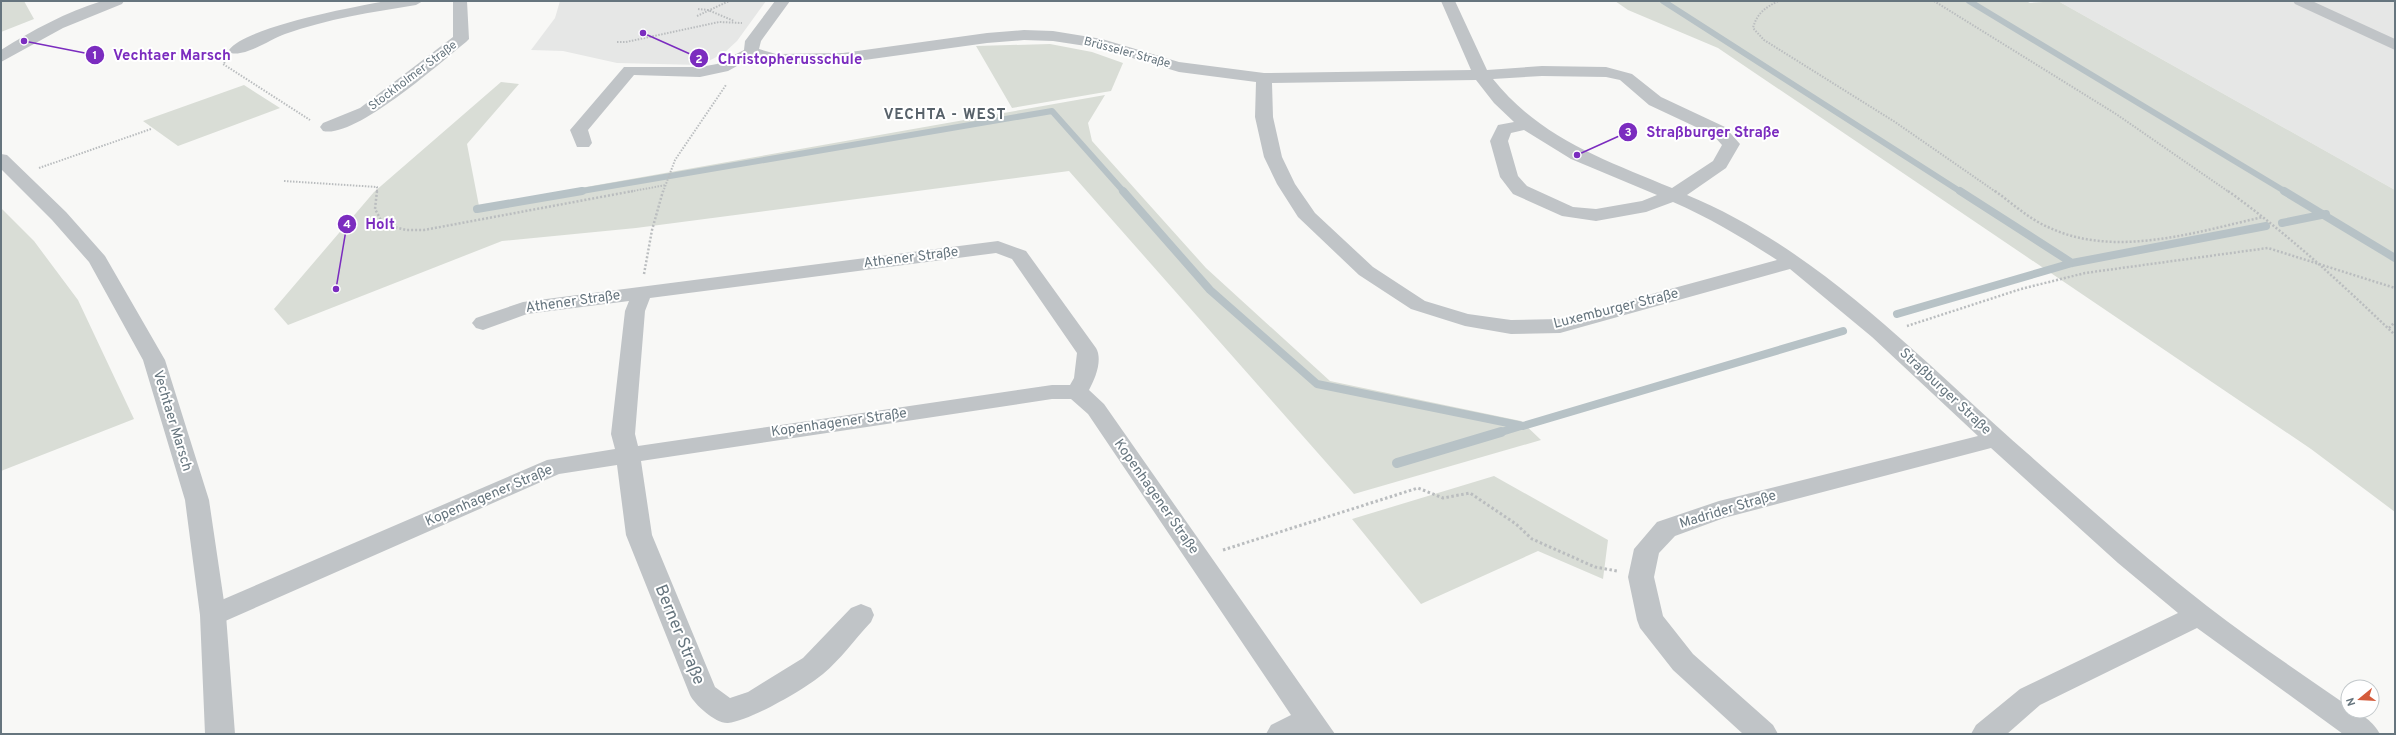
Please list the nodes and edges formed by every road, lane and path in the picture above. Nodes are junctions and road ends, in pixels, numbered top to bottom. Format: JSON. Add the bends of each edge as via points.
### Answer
{"nodes":[{"id":1,"x":116,"y":1,"type":"edge"},
{"id":2,"x":416,"y":1,"type":"edge"},
{"id":3,"x":460,"y":1,"type":"edge"},
{"id":4,"x":729,"y":1,"type":"edge"},
{"id":5,"x":783,"y":1,"type":"edge"},
{"id":6,"x":1448,"y":1,"type":"edge"},
{"id":7,"x":1778,"y":1,"type":"edge"},
{"id":8,"x":1934,"y":1,"type":"edge"},
{"id":9,"x":2300,"y":1,"type":"edge"},
{"id":10,"x":698,"y":9,"type":"dead end"},
{"id":11,"x":708,"y":10,"type":"junction"},
{"id":12,"x":697,"y":16,"type":"dead end"},
{"id":13,"x":737,"y":22,"type":"junction"},
{"id":14,"x":748,"y":25,"type":"dead end"},
{"id":15,"x":617,"y":42,"type":"dead end"},
{"id":16,"x":2395,"y":45,"type":"edge"},
{"id":17,"x":237,"y":50,"type":"joint"},
{"id":18,"x":751,"y":52,"type":"junction"},
{"id":19,"x":1,"y":57,"type":"edge"},
{"id":20,"x":1481,"y":76,"type":"junction"},
{"id":21,"x":1264,"y":78,"type":"junction"},
{"id":22,"x":1527,"y":124,"type":"junction"},
{"id":23,"x":329,"y":127,"type":"joint"},
{"id":24,"x":151,"y":128,"type":"dead end"},
{"id":25,"x":583,"y":143,"type":"dead end"},
{"id":26,"x":1,"y":160,"type":"edge"},
{"id":27,"x":17,"y":176,"type":"junction"},
{"id":28,"x":284,"y":181,"type":"dead end"},
{"id":29,"x":666,"y":184,"type":"junction"},
{"id":30,"x":1674,"y":195,"type":"junction"},
{"id":31,"x":2263,"y":217,"type":"junction"},
{"id":32,"x":1793,"y":262,"type":"junction"},
{"id":33,"x":2320,"y":263,"type":"junction"},
{"id":34,"x":2395,"y":288,"type":"edge"},
{"id":35,"x":642,"y":293,"type":"junction"},
{"id":36,"x":2395,"y":322,"type":"edge"},
{"id":37,"x":483,"y":323,"type":"dead end"},
{"id":38,"x":2389,"y":328,"type":"junction"},
{"id":39,"x":1880,"y":332,"type":"junction"},
{"id":40,"x":2395,"y":335,"type":"edge"},
{"id":41,"x":1077,"y":392,"type":"junction"},
{"id":42,"x":1996,"y":439,"type":"junction"},
{"id":43,"x":628,"y":455,"type":"junction"},
{"id":44,"x":1198,"y":558,"type":"junction"},
{"id":45,"x":1640,"y":577,"type":"junction"},
{"id":46,"x":213,"y":615,"type":"junction"},
{"id":47,"x":861,"y":615,"type":"dead end"},
{"id":48,"x":2199,"y":615,"type":"junction"},
{"id":49,"x":1315,"y":727,"type":"edge"},
{"id":50,"x":220,"y":734,"type":"edge"},
{"id":51,"x":1281,"y":734,"type":"edge"},
{"id":52,"x":1763,"y":734,"type":"edge"},
{"id":53,"x":1986,"y":734,"type":"edge"},
{"id":54,"x":2365,"y":734,"type":"edge"}],
"edges":[{"from":1,"to":19,"type":"street","via":[[61,22]]},
{"from":2,"to":17,"type":"street","via":[[326,18],[259,37]]},
{"from":3,"to":23,"type":"street","name":"Stockholmer Straße","via":[[461,39],[366,112]]},
{"from":4,"to":11,"type":"path"},
{"from":5,"to":18,"type":"street","via":[[753,41]]},
{"from":6,"to":20,"type":"street","name":"Straßburger Straße"},
{"from":7,"to":31,"type":"path","via":[[1763,8],[1755,16],[1753,28],[1764,40],[1895,122],[2047,227],[2064,235],[2100,241],[2173,237]]},
{"from":8,"to":31,"type":"path","via":[[2166,145]]},
{"from":9,"to":16,"type":"street"},
{"from":10,"to":11,"type":"path"},
{"from":11,"to":12,"type":"path"},
{"from":11,"to":13,"type":"path"},
{"from":13,"to":14,"type":"path"},
{"from":13,"to":15,"type":"path","via":[[705,25]]},
{"from":17,"to":23,"type":"path","via":[[223,64],[314,123]]},
{"from":18,"to":21,"type":"street","name":"Brüsseler Straße","via":[[775,59],[843,58],[988,38],[1053,36],[1102,44],[1147,59],[1179,66]]},
{"from":18,"to":25,"type":"street","via":[[722,68],[700,72],[630,70],[580,130]]},
{"from":18,"to":29,"type":"path","via":[[680,153]]},
{"from":20,"to":21,"type":"street","name":"Brüsseler Straße"},
{"from":20,"to":22,"type":"street","name":"Straßburger Straße","via":[[1500,99]]},
{"from":20,"to":30,"type":"street","via":[[1542,71],[1606,72],[1626,77],[1655,101],[1719,131],[1731,144],[1720,164]]},
{"from":21,"to":32,"type":"street","name":"Luxemburger Straße","via":[[1264,117],[1273,157],[1286,184],[1304,211],[1366,271],[1418,305],[1465,320],[1503,326],[1560,326]]},
{"from":22,"to":30,"type":"street","name":"Straßburger Straße","via":[[1577,155]]},
{"from":22,"to":30,"type":"street","via":[[1504,129],[1499,141],[1509,177],[1520,190],[1568,212],[1596,215],[1646,206]]},
{"from":24,"to":27,"type":"path"},
{"from":26,"to":27,"type":"street","name":"Vechtaer Marsch"},
{"from":27,"to":46,"type":"street","name":"Vechtaer Marsch","via":[[59,216],[98,260],[154,360],[197,500]]},
{"from":28,"to":29,"type":"path","via":[[377,187],[374,209],[383,224],[406,230],[424,230]]},
{"from":29,"to":35,"type":"path","via":[[651,228]]},
{"from":30,"to":32,"type":"street","name":"Straßburger Straße","via":[[1739,227]]},
{"from":31,"to":33,"type":"path"},
{"from":32,"to":39,"type":"street","name":"Straßburger Straße"},
{"from":33,"to":34,"type":"path"},
{"from":33,"to":38,"type":"path"},
{"from":33,"to":39,"type":"path","via":[[2268,248],[2085,272],[2021,289],[1922,323]]},
{"from":35,"to":37,"type":"street","name":"Athener Straße","via":[[523,308]]},
{"from":35,"to":41,"type":"street","name":"Athener Straße","via":[[998,247],[1019,255],[1088,353],[1085,378]]},
{"from":35,"to":43,"type":"street","name":"Athener Straße","via":[[635,311],[623,434]]},
{"from":36,"to":38,"type":"path"},
{"from":38,"to":40,"type":"path"},
{"from":39,"to":42,"type":"street","name":"Straßburger Straße"},
{"from":41,"to":43,"type":"street","name":"Kopenhagener Straße","via":[[1052,392]]},
{"from":41,"to":44,"type":"street","name":"Kopenhagener Straße","via":[[1096,409]]},
{"from":42,"to":45,"type":"street","name":"Madrider Straße","via":[[1719,510],[1666,530],[1648,549]]},
{"from":42,"to":48,"type":"street","name":"Straßburger Straße","via":[[2127,556]]},
{"from":43,"to":46,"type":"street","name":"Kopenhagener Straße","via":[[555,466]]},
{"from":43,"to":47,"type":"street","name":"Berner Straße","via":[[639,535],[704,695],[727,712],[758,700],[813,666]]},
{"from":44,"to":45,"type":"path","via":[[1418,488],[1443,498],[1470,493],[1516,524],[1532,539],[1595,567]]},
{"from":44,"to":49,"type":"street","name":"Kopenhagener Straße"},
{"from":45,"to":52,"type":"street","name":"Madrider Straße","via":[[1650,620],[1683,662]]},
{"from":46,"to":50,"type":"street","name":"Vechtaer Marsch"},
{"from":48,"to":53,"type":"street","via":[[2030,697]]},
{"from":48,"to":54,"type":"street","name":"Straßburger Straße"},
{"from":49,"to":51,"type":"street"}]}
